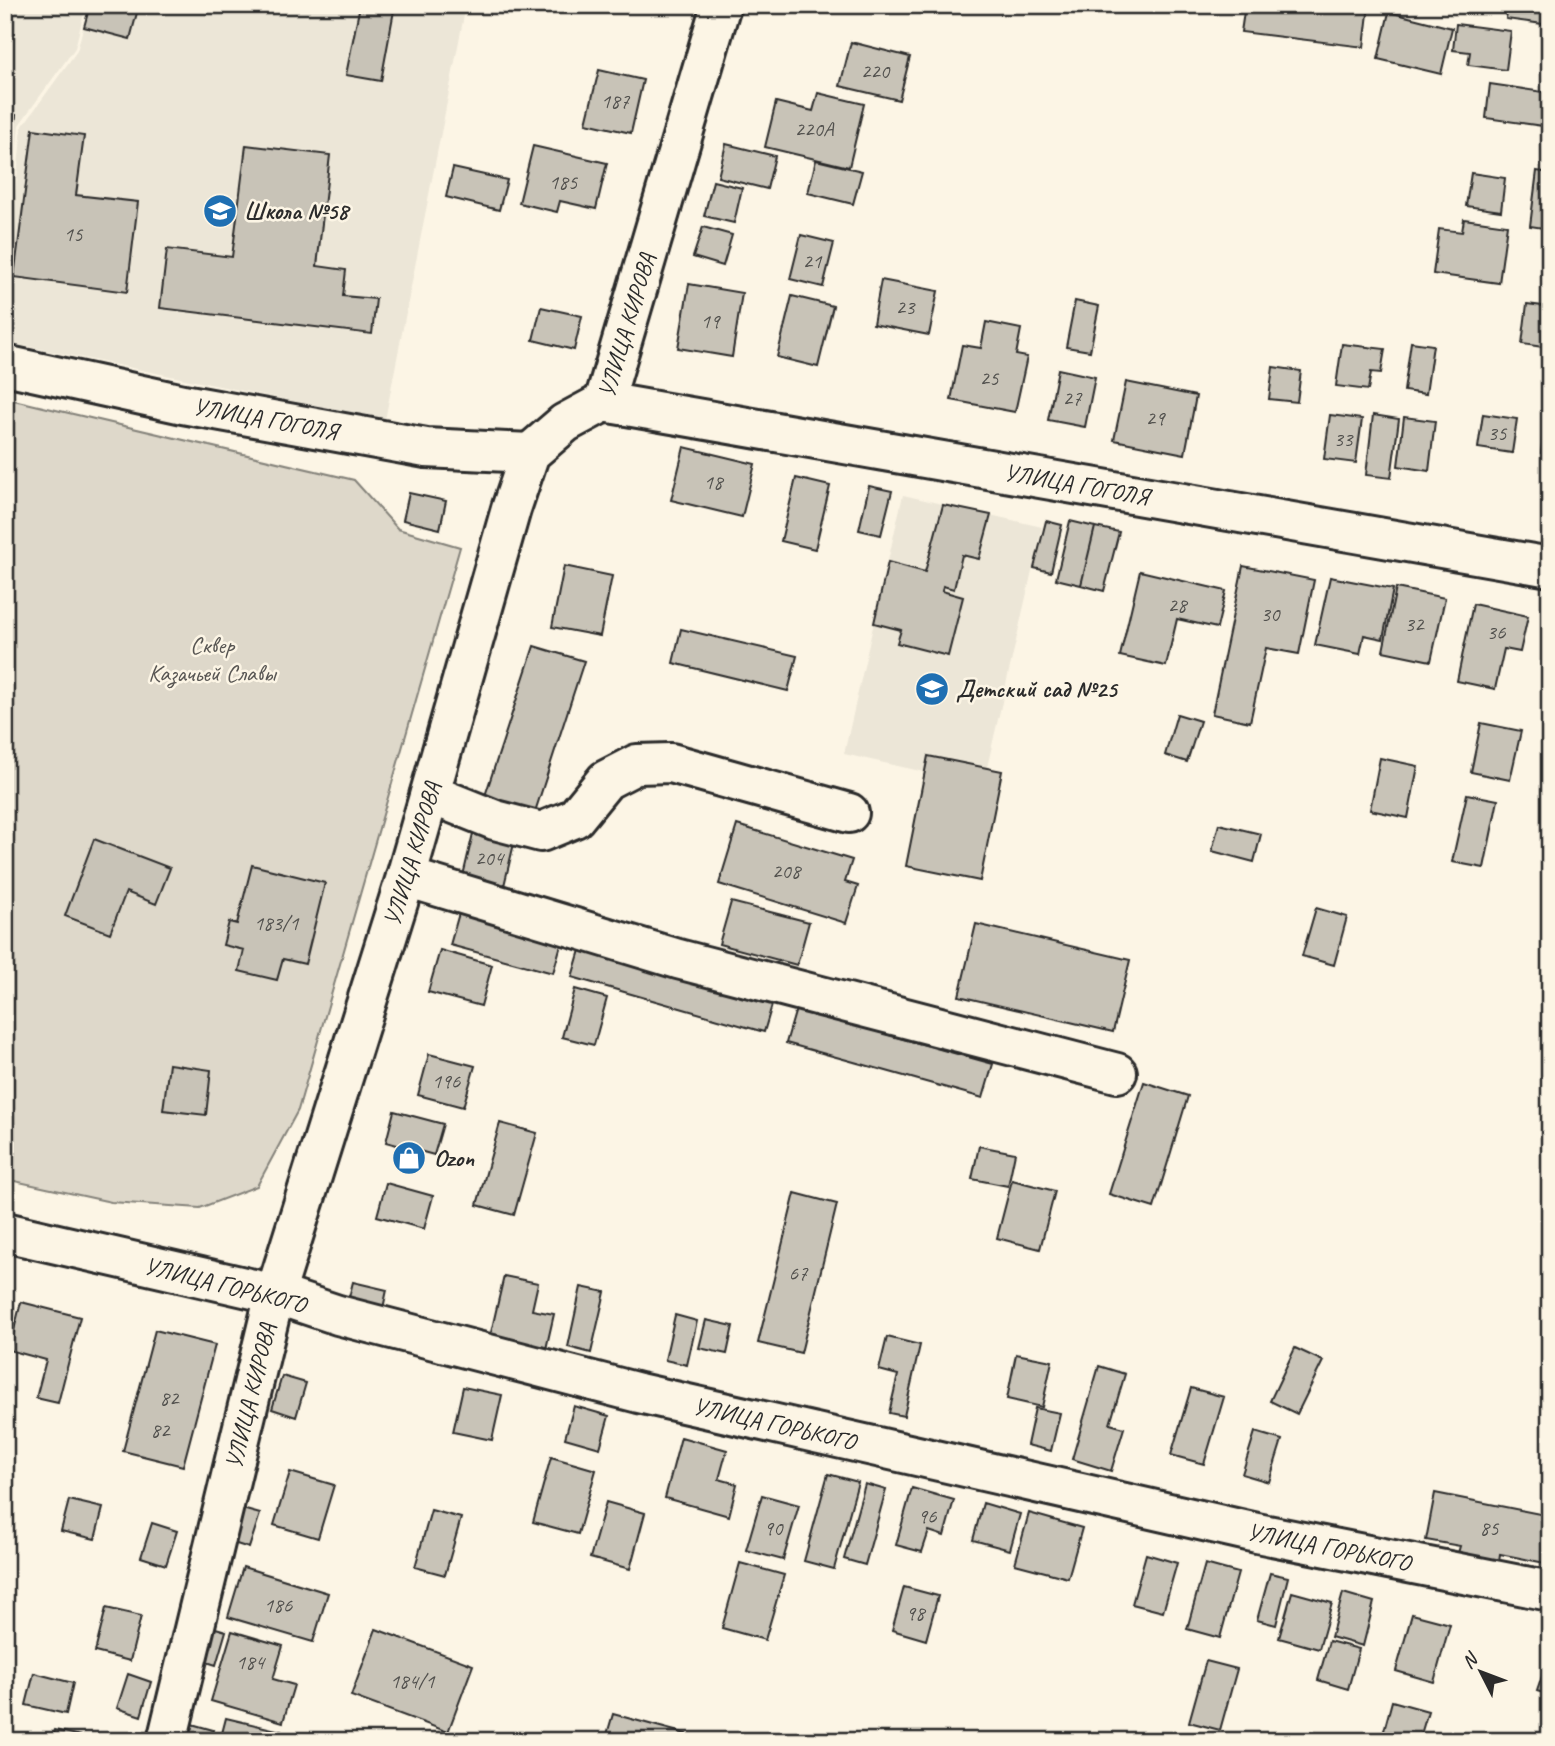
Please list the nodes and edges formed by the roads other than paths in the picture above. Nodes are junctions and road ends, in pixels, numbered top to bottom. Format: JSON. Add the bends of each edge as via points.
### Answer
{"nodes":[{"id":1,"x":721,"y":5,"type":"edge"},
{"id":2,"x":5,"y":365,"type":"edge"},
{"id":3,"x":604,"y":402,"type":"junction"},
{"id":4,"x":530,"y":453,"type":"junction"},
{"id":5,"x":1550,"y":566,"type":"edge"},
{"id":6,"x":430,"y":794,"type":"junction"},
{"id":7,"x":849,"y":813,"type":"dead end"},
{"id":8,"x":406,"y":877,"type":"junction"},
{"id":9,"x":1117,"y":1073,"type":"dead end"},
{"id":10,"x":5,"y":1232,"type":"edge"},
{"id":11,"x":275,"y":1294,"type":"junction"},
{"id":12,"x":1550,"y":1591,"type":"edge"},
{"id":13,"x":167,"y":1741,"type":"edge"}],
"edges":[{"from":1,"to":3,"type":"street","name":"УЛИЦА КИРОВА"},
{"from":2,"to":4,"type":"street","name":"УЛИЦА ГОГОЛЯ","via":[[183,404],[426,447]]},
{"from":3,"to":4,"type":"street","name":"УЛИЦА КИРОВА","via":[[565,423]]},
{"from":3,"to":5,"type":"street","name":"УЛИЦА ГОГОЛЯ"},
{"from":4,"to":6,"type":"street","name":"УЛИЦА КИРОВА"},
{"from":6,"to":7,"type":"street","via":[[495,820],[541,832],[575,818],[606,780],[637,764],[671,763]]},
{"from":6,"to":8,"type":"street","name":"УЛИЦА КИРОВА"},
{"from":8,"to":9,"type":"street","via":[[678,959]]},
{"from":8,"to":11,"type":"street","name":"УЛИЦА КИРОВА"},
{"from":10,"to":11,"type":"street","name":"УЛИЦА ГОРЬКОГО"},
{"from":11,"to":12,"type":"street","name":"УЛИЦА ГОРЬКОГО","via":[[338,1315],[639,1394],[1257,1534]]},
{"from":11,"to":13,"type":"street","name":"УЛИЦА КИРОВА"}]}
